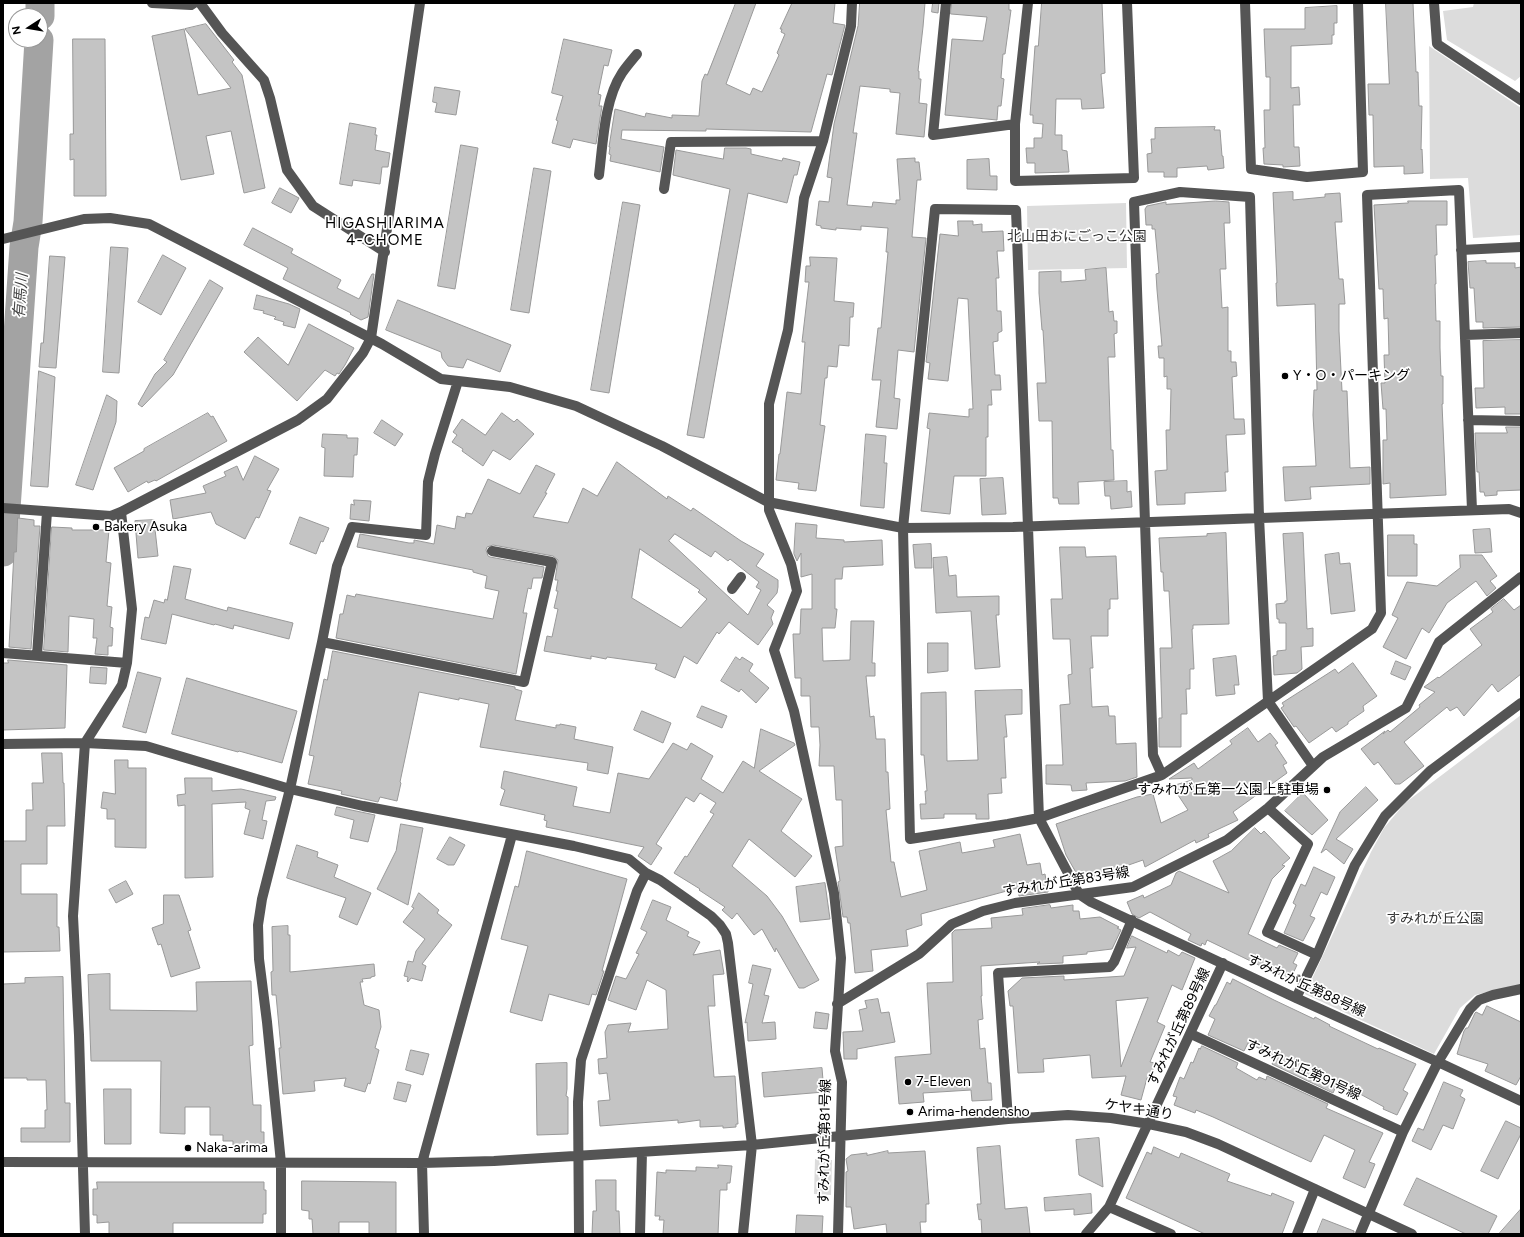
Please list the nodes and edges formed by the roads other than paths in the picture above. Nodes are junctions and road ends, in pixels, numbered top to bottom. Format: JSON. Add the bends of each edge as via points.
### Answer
{"nodes":[{"id":1,"x":152,"y":3,"type":"edge"},
{"id":2,"x":194,"y":3,"type":"edge"},
{"id":3,"x":200,"y":3,"type":"edge"},
{"id":4,"x":420,"y":3,"type":"edge"},
{"id":5,"x":852,"y":3,"type":"edge"},
{"id":6,"x":946,"y":3,"type":"edge"},
{"id":7,"x":1028,"y":3,"type":"edge"},
{"id":8,"x":1127,"y":3,"type":"edge"},
{"id":9,"x":1245,"y":3,"type":"edge"},
{"id":10,"x":1358,"y":3,"type":"edge"},
{"id":11,"x":1434,"y":3,"type":"edge"},
{"id":12,"x":637,"y":54,"type":"dead end"},
{"id":13,"x":1521,"y":100,"type":"edge"},
{"id":14,"x":1015,"y":124,"type":"junction"},
{"id":15,"x":823,"y":141,"type":"junction"},
{"id":16,"x":599,"y":175,"type":"dead end"},
{"id":17,"x":664,"y":189,"type":"dead end"},
{"id":18,"x":3,"y":239,"type":"edge"},
{"id":19,"x":1521,"y":247,"type":"edge"},
{"id":20,"x":1461,"y":250,"type":"junction"},
{"id":21,"x":385,"y":252,"type":"junction"},
{"id":22,"x":1521,"y":333,"type":"edge"},
{"id":23,"x":1465,"y":335,"type":"junction"},
{"id":24,"x":371,"y":338,"type":"junction"},
{"id":25,"x":458,"y":381,"type":"junction"},
{"id":26,"x":1468,"y":420,"type":"junction"},
{"id":27,"x":1521,"y":421,"type":"edge"},
{"id":28,"x":768,"y":502,"type":"junction"},
{"id":29,"x":3,"y":508,"type":"edge"},
{"id":30,"x":1472,"y":510,"type":"junction"},
{"id":31,"x":47,"y":512,"type":"junction"},
{"id":32,"x":121,"y":512,"type":"junction"},
{"id":33,"x":1521,"y":513,"type":"edge"},
{"id":34,"x":1377,"y":514,"type":"junction"},
{"id":35,"x":1259,"y":517,"type":"junction"},
{"id":36,"x":1144,"y":522,"type":"junction"},
{"id":37,"x":1027,"y":526,"type":"junction"},
{"id":38,"x":903,"y":528,"type":"junction"},
{"id":39,"x":492,"y":551,"type":"dead end"},
{"id":40,"x":740,"y":577,"type":"dead end"},
{"id":41,"x":1521,"y":577,"type":"edge"},
{"id":42,"x":732,"y":589,"type":"dead end"},
{"id":43,"x":322,"y":642,"type":"junction"},
{"id":44,"x":3,"y":653,"type":"edge"},
{"id":45,"x":37,"y":655,"type":"junction"},
{"id":46,"x":127,"y":663,"type":"junction"},
{"id":47,"x":1268,"y":701,"type":"junction"},
{"id":48,"x":1521,"y":703,"type":"edge"},
{"id":49,"x":85,"y":743,"type":"junction"},
{"id":50,"x":3,"y":744,"type":"edge"},
{"id":51,"x":1313,"y":766,"type":"junction"},
{"id":52,"x":1162,"y":775,"type":"junction"},
{"id":53,"x":290,"y":789,"type":"junction"},
{"id":54,"x":1268,"y":808,"type":"junction"},
{"id":55,"x":1039,"y":818,"type":"junction"},
{"id":56,"x":512,"y":835,"type":"junction"},
{"id":57,"x":646,"y":873,"type":"junction"},
{"id":58,"x":1079,"y":894,"type":"junction"},
{"id":59,"x":1132,"y":920,"type":"junction"},
{"id":60,"x":1317,"y":955,"type":"junction"},
{"id":61,"x":1224,"y":964,"type":"junction"},
{"id":62,"x":1521,"y":989,"type":"edge"},
{"id":63,"x":1296,"y":998,"type":"junction"},
{"id":64,"x":837,"y":1004,"type":"junction"},
{"id":65,"x":1191,"y":1034,"type":"junction"},
{"id":66,"x":1438,"y":1062,"type":"junction"},
{"id":67,"x":1521,"y":1101,"type":"edge"},
{"id":68,"x":1008,"y":1119,"type":"junction"},
{"id":69,"x":1149,"y":1124,"type":"junction"},
{"id":70,"x":1403,"y":1132,"type":"junction"},
{"id":71,"x":840,"y":1136,"type":"junction"},
{"id":72,"x":752,"y":1145,"type":"junction"},
{"id":73,"x":642,"y":1152,"type":"junction"},
{"id":74,"x":579,"y":1156,"type":"junction"},
{"id":75,"x":3,"y":1162,"type":"edge"},
{"id":76,"x":83,"y":1163,"type":"junction"},
{"id":77,"x":281,"y":1163,"type":"junction"},
{"id":78,"x":422,"y":1164,"type":"junction"},
{"id":79,"x":1315,"y":1189,"type":"junction"},
{"id":80,"x":1109,"y":1207,"type":"junction"},
{"id":81,"x":1369,"y":1213,"type":"junction"},
{"id":82,"x":85,"y":1234,"type":"edge"},
{"id":83,"x":281,"y":1234,"type":"edge"},
{"id":84,"x":424,"y":1234,"type":"edge"},
{"id":85,"x":579,"y":1234,"type":"edge"},
{"id":86,"x":640,"y":1234,"type":"edge"},
{"id":87,"x":744,"y":1234,"type":"edge"},
{"id":88,"x":838,"y":1234,"type":"edge"},
{"id":89,"x":1086,"y":1234,"type":"edge"},
{"id":90,"x":1171,"y":1234,"type":"edge"},
{"id":91,"x":1297,"y":1234,"type":"edge"},
{"id":92,"x":1360,"y":1234,"type":"edge"},
{"id":93,"x":1412,"y":1234,"type":"edge"}],
"edges":[{"from":1,"to":2,"type":"street"},
{"from":3,"to":21,"type":"street","via":[[222,33],[264,80],[287,170],[313,206]]},
{"from":4,"to":21,"type":"street"},
{"from":5,"to":15,"type":"street","name":"すみれが丘第81号線","via":[[850,26]]},
{"from":6,"to":14,"type":"street","via":[[933,135]]},
{"from":7,"to":14,"type":"street"},
{"from":8,"to":14,"type":"street","via":[[1134,178],[1015,181]]},
{"from":9,"to":10,"type":"street","via":[[1251,169],[1307,177],[1363,172]]},
{"from":11,"to":13,"type":"street","via":[[1437,44]]},
{"from":12,"to":16,"type":"street","via":[[621,74],[610,100]]},
{"from":15,"to":17,"type":"street","via":[[671,142]]},
{"from":15,"to":28,"type":"street","name":"すみれが丘第81号線","via":[[804,198],[788,330],[769,404]]},
{"from":18,"to":24,"type":"street","via":[[84,219],[110,218],[148,224]]},
{"from":19,"to":20,"type":"street"},
{"from":20,"to":23,"type":"street"},
{"from":20,"to":34,"type":"street","via":[[1459,190],[1367,195]]},
{"from":21,"to":24,"type":"street"},
{"from":22,"to":23,"type":"street"},
{"from":23,"to":26,"type":"street"},
{"from":24,"to":25,"type":"street","via":[[441,379]]},
{"from":24,"to":32,"type":"street","via":[[363,353],[327,399],[309,412]]},
{"from":25,"to":28,"type":"street","via":[[510,387],[576,406],[662,446]]},
{"from":25,"to":43,"type":"street","via":[[428,482],[426,535],[352,527],[337,566]]},
{"from":26,"to":27,"type":"street"},
{"from":26,"to":30,"type":"street"},
{"from":28,"to":38,"type":"street"},
{"from":28,"to":64,"type":"street","name":"すみれが丘第81号線","via":[[791,564],[797,591],[774,650],[794,710],[834,893],[840,958]]},
{"from":29,"to":31,"type":"street"},
{"from":30,"to":33,"type":"street","via":[[1509,509]]},
{"from":30,"to":34,"type":"street"},
{"from":31,"to":32,"type":"street","via":[[110,516]]},
{"from":31,"to":45,"type":"street"},
{"from":32,"to":46,"type":"street","via":[[132,609]]},
{"from":34,"to":35,"type":"street"},
{"from":34,"to":47,"type":"street","via":[[1380,613],[1372,629]]},
{"from":35,"to":36,"type":"street"},
{"from":35,"to":36,"type":"street","via":[[1250,197],[1180,192],[1134,202]]},
{"from":35,"to":47,"type":"street"},
{"from":36,"to":37,"type":"street"},
{"from":36,"to":52,"type":"street","via":[[1153,755]]},
{"from":37,"to":38,"type":"street"},
{"from":37,"to":38,"type":"street","via":[[1016,210],[934,209]]},
{"from":37,"to":55,"type":"street"},
{"from":38,"to":55,"type":"street","via":[[910,839]]},
{"from":39,"to":43,"type":"street","via":[[552,562],[524,682]]},
{"from":40,"to":42,"type":"street"},
{"from":41,"to":51,"type":"street","name":"すみれが丘第83号線","via":[[1439,642],[1406,708],[1323,757]]},
{"from":43,"to":53,"type":"street"},
{"from":44,"to":45,"type":"street"},
{"from":45,"to":46,"type":"street"},
{"from":46,"to":49,"type":"street","via":[[122,685]]},
{"from":47,"to":51,"type":"street"},
{"from":47,"to":52,"type":"street"},
{"from":48,"to":60,"type":"street","via":[[1430,771],[1385,816],[1355,865]]},
{"from":49,"to":50,"type":"street"},
{"from":49,"to":53,"type":"street","via":[[146,746]]},
{"from":49,"to":76,"type":"street","via":[[73,916]]},
{"from":51,"to":54,"type":"street","name":"すみれが丘第83号線"},
{"from":52,"to":55,"type":"street"},
{"from":53,"to":56,"type":"street"},
{"from":53,"to":77,"type":"street","via":[[262,899],[258,925],[259,959]]},
{"from":54,"to":58,"type":"street","name":"すみれが丘第83号線","via":[[1227,840],[1133,887]]},
{"from":54,"to":60,"type":"street","via":[[1308,844],[1267,932]]},
{"from":55,"to":58,"type":"street"},
{"from":56,"to":57,"type":"street","via":[[629,859]]},
{"from":56,"to":78,"type":"street"},
{"from":57,"to":72,"type":"street","via":[[711,916],[726,934]]},
{"from":57,"to":74,"type":"street","via":[[637,891],[581,1060],[578,1102]]},
{"from":58,"to":59,"type":"street","name":"すみれが丘第88号線"},
{"from":58,"to":64,"type":"street","name":"すみれが丘第83号線","via":[[1015,903],[983,911],[952,924],[919,954]]},
{"from":59,"to":61,"type":"street","name":"すみれが丘第88号線"},
{"from":59,"to":68,"type":"street","via":[[1110,967],[998,973]]},
{"from":60,"to":63,"type":"street"},
{"from":61,"to":63,"type":"street","name":"すみれが丘第88号線"},
{"from":61,"to":65,"type":"street","name":"すみれが丘第89号線"},
{"from":62,"to":66,"type":"street","via":[[1479,1000],[1470,1009]]},
{"from":63,"to":66,"type":"street","name":"すみれが丘第88号線"},
{"from":64,"to":71,"type":"street","name":"すみれが丘第81号線","via":[[835,1051],[842,1082]]},
{"from":65,"to":69,"type":"street","name":"すみれが丘第89号線"},
{"from":65,"to":70,"type":"street","name":"すみれが丘第91号線"},
{"from":66,"to":67,"type":"street","name":"すみれが丘第88号線"},
{"from":66,"to":70,"type":"street"},
{"from":68,"to":69,"type":"street","name":"ケヤキ通り","via":[[1068,1115]]},
{"from":68,"to":71,"type":"street","name":"ケヤキ通り"},
{"from":69,"to":79,"type":"street","name":"ケヤキ通り","via":[[1186,1132],[1218,1144]]},
{"from":69,"to":80,"type":"street","name":"すみれが丘第89号線"},
{"from":70,"to":81,"type":"street"},
{"from":71,"to":72,"type":"street","name":"ケヤキ通り"},
{"from":71,"to":88,"type":"street","name":"すみれが丘第81号線"},
{"from":72,"to":73,"type":"street","name":"ケヤキ通り"},
{"from":72,"to":87,"type":"street"},
{"from":73,"to":74,"type":"street","name":"ケヤキ通り"},
{"from":73,"to":86,"type":"street"},
{"from":74,"to":78,"type":"street","name":"ケヤキ通り"},
{"from":74,"to":85,"type":"street"},
{"from":75,"to":76,"type":"street","name":"ケヤキ通り"},
{"from":76,"to":77,"type":"street","name":"ケヤキ通り"},
{"from":76,"to":82,"type":"street"},
{"from":77,"to":78,"type":"street","name":"ケヤキ通り"},
{"from":77,"to":83,"type":"street"},
{"from":78,"to":84,"type":"street"},
{"from":79,"to":81,"type":"street","name":"ケヤキ通り"},
{"from":79,"to":91,"type":"street"},
{"from":80,"to":89,"type":"street","name":"すみれが丘第89号線"},
{"from":80,"to":90,"type":"street"},
{"from":81,"to":92,"type":"street"},
{"from":81,"to":93,"type":"street","name":"ケヤキ通り"}]}
